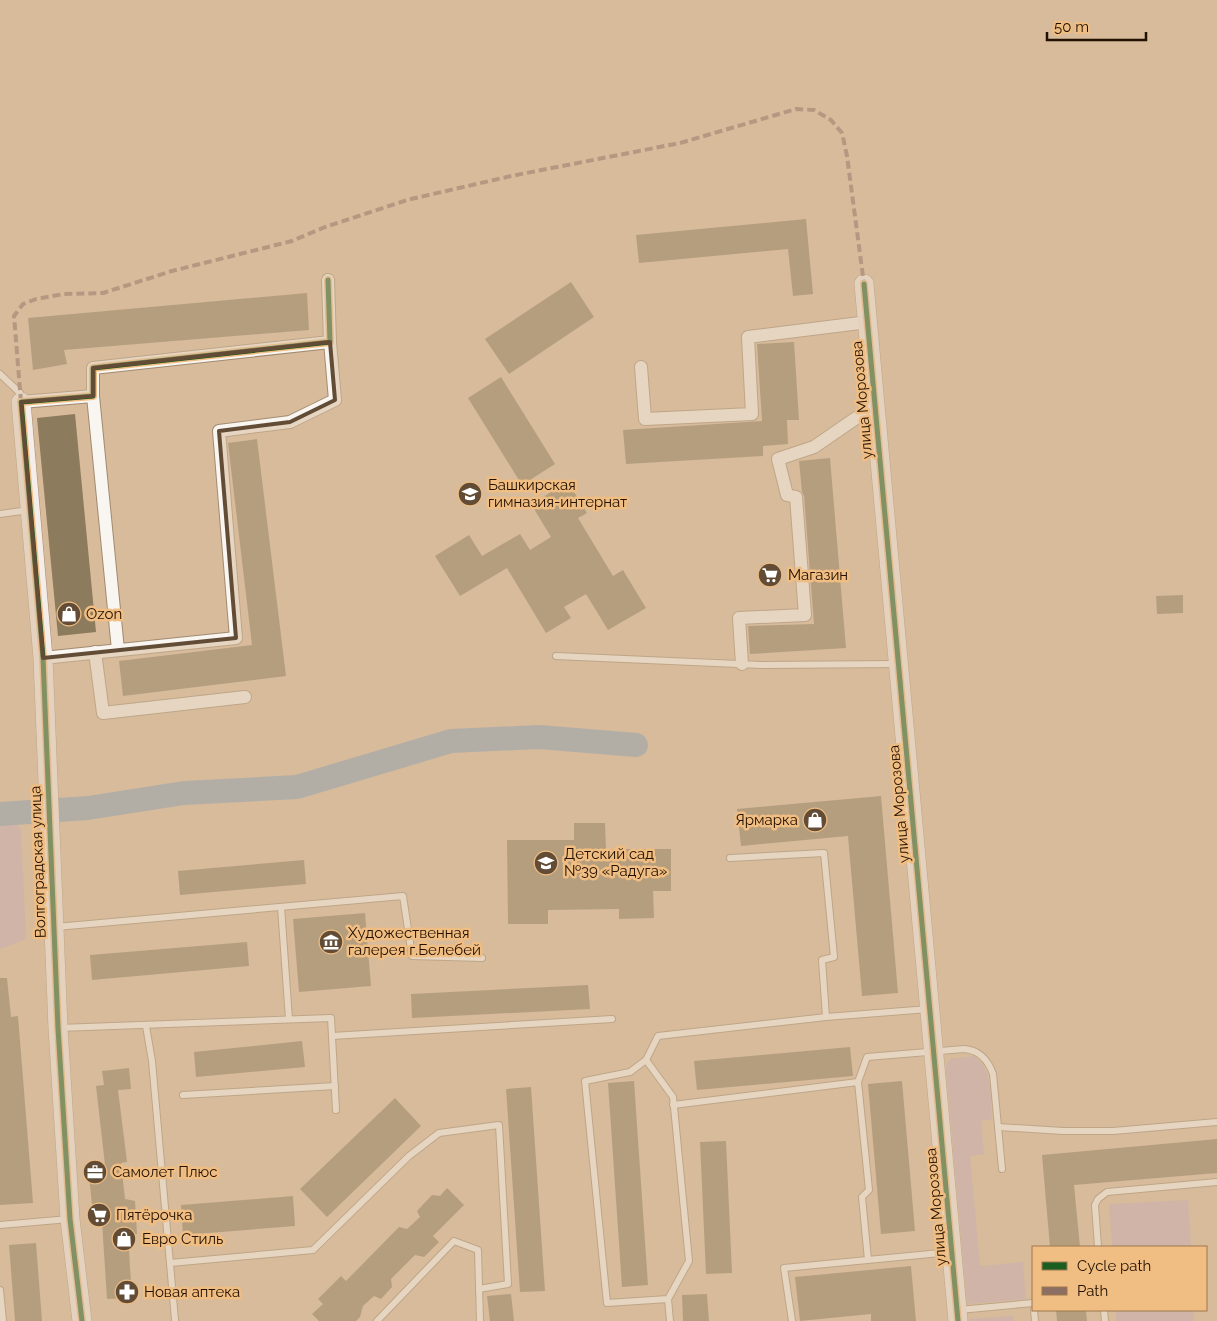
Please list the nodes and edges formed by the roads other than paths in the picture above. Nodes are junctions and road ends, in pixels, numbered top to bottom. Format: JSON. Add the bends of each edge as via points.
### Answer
{"nodes":[{"id":1,"x":328,"y":280,"type":"dead end"},
{"id":2,"x":864,"y":284,"type":"dead end"},
{"id":3,"x":868,"y":322,"type":"junction"},
{"id":4,"x":330,"y":342,"type":"junction"},
{"id":5,"x":641,"y":367,"type":"dead end"},
{"id":6,"x":0,"y":374,"type":"edge"},
{"id":7,"x":93,"y":396,"type":"junction"},
{"id":8,"x":21,"y":398,"type":"junction"},
{"id":9,"x":875,"y":405,"type":"junction"},
{"id":10,"x":30,"y":510,"type":"junction"},
{"id":11,"x":0,"y":514,"type":"edge"},
{"id":12,"x":118,"y":650,"type":"junction"},
{"id":13,"x":95,"y":652,"type":"junction"},
{"id":14,"x":556,"y":656,"type":"dead end"},
{"id":15,"x":42,"y":658,"type":"junction"},
{"id":16,"x":742,"y":664,"type":"junction"},
{"id":17,"x":899,"y":664,"type":"junction"},
{"id":18,"x":245,"y":697,"type":"dead end"},
{"id":19,"x":730,"y":858,"type":"dead end"},
{"id":20,"x":281,"y":907,"type":"junction"},
{"id":21,"x":52,"y":928,"type":"junction"},
{"id":22,"x":482,"y":958,"type":"dead end"},
{"id":23,"x":930,"y":1008,"type":"junction"},
{"id":24,"x":826,"y":1017,"type":"junction"},
{"id":25,"x":289,"y":1019,"type":"junction"},
{"id":26,"x":612,"y":1019,"type":"dead end"},
{"id":27,"x":146,"y":1026,"type":"junction"},
{"id":28,"x":58,"y":1028,"type":"junction"},
{"id":29,"x":332,"y":1036,"type":"junction"},
{"id":30,"x":934,"y":1052,"type":"junction"},
{"id":31,"x":646,"y":1060,"type":"junction"},
{"id":32,"x":858,"y":1082,"type":"junction"},
{"id":33,"x":335,"y":1086,"type":"junction"},
{"id":34,"x":183,"y":1095,"type":"dead end"},
{"id":35,"x":673,"y":1105,"type":"junction"},
{"id":36,"x":336,"y":1110,"type":"dead end"},
{"id":37,"x":1217,"y":1122,"type":"edge"},
{"id":38,"x":998,"y":1127,"type":"junction"},
{"id":39,"x":1002,"y":1169,"type":"dead end"},
{"id":40,"x":1217,"y":1182,"type":"edge"},
{"id":41,"x":70,"y":1219,"type":"junction"},
{"id":42,"x":0,"y":1225,"type":"edge"},
{"id":43,"x":1098,"y":1246,"type":"edge"},
{"id":44,"x":952,"y":1252,"type":"junction"},
{"id":45,"x":868,"y":1260,"type":"junction"},
{"id":46,"x":170,"y":1263,"type":"junction"},
{"id":47,"x":479,"y":1289,"type":"junction"},
{"id":48,"x":0,"y":1290,"type":"edge"},
{"id":49,"x":668,"y":1299,"type":"junction"},
{"id":50,"x":1032,"y":1304,"type":"edge"},
{"id":51,"x":958,"y":1315,"type":"edge"},
{"id":52,"x":3,"y":1321,"type":"edge"},
{"id":53,"x":82,"y":1321,"type":"edge"},
{"id":54,"x":170,"y":1321,"type":"edge"},
{"id":55,"x":175,"y":1321,"type":"edge"},
{"id":56,"x":376,"y":1321,"type":"edge"},
{"id":57,"x":480,"y":1321,"type":"edge"},
{"id":58,"x":670,"y":1321,"type":"edge"},
{"id":59,"x":792,"y":1321,"type":"edge"}],
"edges":[{"from":1,"to":4,"type":"street"},
{"from":2,"to":3,"type":"street","name":"улица Морозова"},
{"from":3,"to":5,"type":"street","via":[[748,337],[752,414],[645,419]]},
{"from":3,"to":9,"type":"street","name":"улица Морозова"},
{"from":4,"to":7,"type":"street","via":[[93,368]]},
{"from":4,"to":12,"type":"street","via":[[335,400],[290,422],[219,430],[236,638]]},
{"from":6,"to":8,"type":"lane"},
{"from":7,"to":8,"type":"street"},
{"from":7,"to":12,"type":"street"},
{"from":8,"to":10,"type":"street","name":"Волгоградская улица"},
{"from":9,"to":16,"type":"street","via":[[814,447],[778,458],[787,495],[796,497],[805,614],[739,618]]},
{"from":9,"to":17,"type":"street","name":"улица Морозова"},
{"from":10,"to":11,"type":"lane"},
{"from":10,"to":15,"type":"street","name":"Волгоградская улица"},
{"from":12,"to":13,"type":"street"},
{"from":13,"to":15,"type":"street"},
{"from":13,"to":18,"type":"street","via":[[103,713]]},
{"from":14,"to":16,"type":"lane"},
{"from":15,"to":21,"type":"street","name":"Волгоградская улица"},
{"from":16,"to":17,"type":"lane"},
{"from":17,"to":23,"type":"street","name":"улица Морозова"},
{"from":19,"to":24,"type":"lane","via":[[824,853],[834,957],[822,960]]},
{"from":20,"to":21,"type":"lane"},
{"from":20,"to":22,"type":"lane","via":[[403,896],[412,956]]},
{"from":20,"to":25,"type":"lane"},
{"from":21,"to":28,"type":"street","name":"Волгоградская улица"},
{"from":23,"to":24,"type":"lane"},
{"from":23,"to":30,"type":"street","name":"улица Морозова"},
{"from":24,"to":31,"type":"lane","via":[[658,1036]]},
{"from":25,"to":27,"type":"lane"},
{"from":25,"to":29,"type":"lane","via":[[331,1018]]},
{"from":26,"to":29,"type":"lane"},
{"from":27,"to":28,"type":"lane"},
{"from":27,"to":46,"type":"lane"},
{"from":28,"to":41,"type":"street","name":"Волгоградская улица"},
{"from":29,"to":33,"type":"lane"},
{"from":30,"to":32,"type":"lane","via":[[867,1056]]},
{"from":30,"to":38,"type":"lane","via":[[968,1049],[987,1061],[993,1074]]},
{"from":30,"to":44,"type":"street","name":"улица Морозова"},
{"from":31,"to":35,"type":"lane","via":[[672,1098]]},
{"from":31,"to":49,"type":"lane","via":[[630,1072],[585,1081],[607,1303]]},
{"from":32,"to":35,"type":"lane"},
{"from":32,"to":45,"type":"lane","via":[[869,1190],[862,1198]]},
{"from":33,"to":34,"type":"lane"},
{"from":33,"to":36,"type":"lane"},
{"from":35,"to":49,"type":"lane","via":[[689,1261]]},
{"from":37,"to":38,"type":"lane","via":[[1113,1131]]},
{"from":38,"to":39,"type":"lane"},
{"from":40,"to":43,"type":"lane","via":[[1107,1192],[1095,1206]]},
{"from":41,"to":42,"type":"lane"},
{"from":41,"to":53,"type":"street","name":"Волгоградская улица"},
{"from":44,"to":45,"type":"lane"},
{"from":44,"to":51,"type":"street","name":"улица Морозова"},
{"from":45,"to":59,"type":"lane","via":[[784,1268]]},
{"from":46,"to":47,"type":"lane","via":[[313,1250],[409,1156],[439,1133],[499,1124],[508,1284]]},
{"from":46,"to":55,"type":"lane"},
{"from":47,"to":56,"type":"lane","via":[[478,1250],[454,1241]]},
{"from":47,"to":57,"type":"lane"},
{"from":48,"to":52,"type":"lane"},
{"from":49,"to":58,"type":"lane"},
{"from":50,"to":51,"type":"lane"},
{"from":54,"to":55,"type":"lane"}]}
